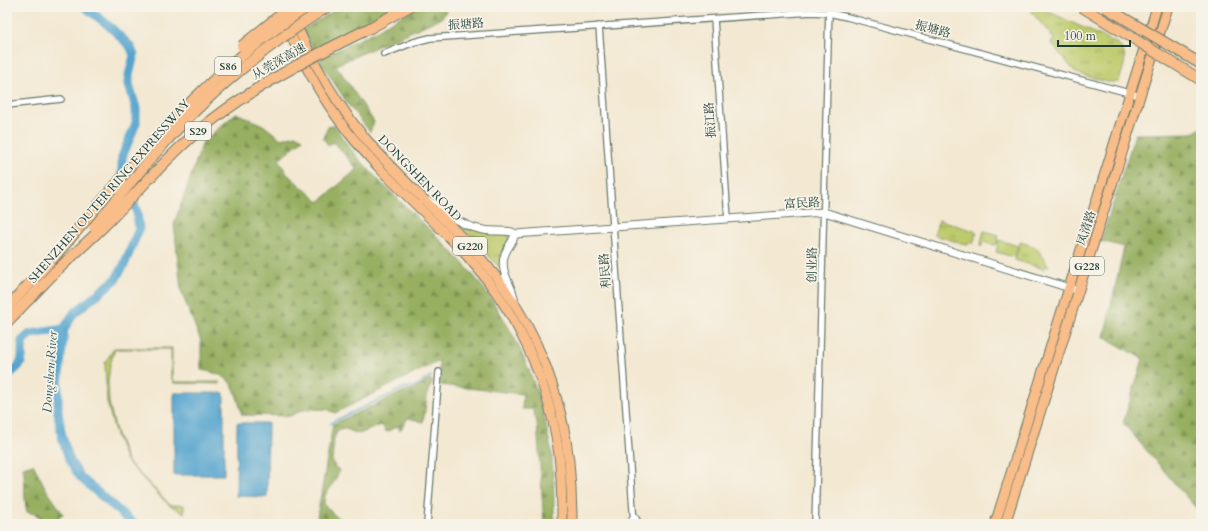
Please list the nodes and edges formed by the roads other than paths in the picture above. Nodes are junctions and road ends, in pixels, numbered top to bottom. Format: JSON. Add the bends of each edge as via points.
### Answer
{"nodes":[{"id":1,"x":278,"y":7,"type":"edge"},
{"id":2,"x":289,"y":7,"type":"edge"},
{"id":3,"x":307,"y":7,"type":"edge"},
{"id":4,"x":327,"y":7,"type":"edge"},
{"id":5,"x":408,"y":7,"type":"edge"},
{"id":6,"x":1082,"y":7,"type":"edge"},
{"id":7,"x":1106,"y":7,"type":"edge"},
{"id":8,"x":1157,"y":7,"type":"edge"},
{"id":9,"x":1168,"y":7,"type":"edge"},
{"id":10,"x":829,"y":10,"type":"edge"},
{"id":11,"x":714,"y":19,"type":"junction"},
{"id":12,"x":599,"y":26,"type":"junction"},
{"id":13,"x":384,"y":54,"type":"dead end"},
{"id":14,"x":1201,"y":64,"type":"edge"},
{"id":15,"x":1201,"y":80,"type":"edge"},
{"id":16,"x":1130,"y":93,"type":"junction"},
{"id":17,"x":1140,"y":96,"type":"junction"},
{"id":18,"x":62,"y":99,"type":"dead end"},
{"id":19,"x":7,"y":105,"type":"edge"},
{"id":20,"x":158,"y":136,"type":"junction"},
{"id":21,"x":420,"y":196,"type":"junction"},
{"id":22,"x":824,"y":212,"type":"junction"},
{"id":23,"x":728,"y":219,"type":"junction"},
{"id":24,"x":613,"y":227,"type":"junction"},
{"id":25,"x":515,"y":234,"type":"junction"},
{"id":26,"x":55,"y":272,"type":"junction"},
{"id":27,"x":1069,"y":288,"type":"junction"},
{"id":28,"x":1079,"y":291,"type":"junction"},
{"id":29,"x":515,"y":304,"type":"junction"},
{"id":30,"x":7,"y":308,"type":"edge"},
{"id":31,"x":7,"y":322,"type":"edge"},
{"id":32,"x":439,"y":372,"type":"dead end"},
{"id":33,"x":634,"y":515,"type":"junction"},
{"id":34,"x":427,"y":524,"type":"edge"},
{"id":35,"x":562,"y":524,"type":"edge"},
{"id":36,"x":572,"y":524,"type":"edge"},
{"id":37,"x":630,"y":524,"type":"edge"},
{"id":38,"x":634,"y":524,"type":"edge"},
{"id":39,"x":639,"y":524,"type":"edge"},
{"id":40,"x":815,"y":524,"type":"edge"},
{"id":41,"x":995,"y":524,"type":"edge"},
{"id":42,"x":1005,"y":524,"type":"edge"}],
"edges":[{"from":1,"to":35,"type":"highway","name":"DONGSHEN ROAD","number":"G220","via":[[299,51],[339,121],[393,183],[468,258],[493,288],[514,320],[536,366],[551,412],[560,462]]},
{"from":2,"to":20,"type":"highway","number":"S29","bridge":true,"via":[[196,87],[174,109]]},
{"from":2,"to":21,"type":"highway","name":"DONGSHEN ROAD","number":"G220","via":[[331,93],[372,147]]},
{"from":3,"to":20,"type":"highway","name":"SHENZHEN OUTER RING EXPRESSWAY","number":"S86","bridge":true,"via":[[267,34],[228,66]]},
{"from":4,"to":26,"type":"highway","name":"SHENZHEN OUTER RING EXPRESSWAY","number":"S86","bridge":true,"via":[[261,52],[195,111]]},
{"from":5,"to":26,"type":"highway","name":"从莞深高速","number":"S29","bridge":true,"via":[[280,74],[212,120],[175,152],[106,224]]},
{"from":6,"to":15,"type":"highway","bridge":true},
{"from":7,"to":14,"type":"highway","bridge":true},
{"from":8,"to":16,"type":"highway","name":"凤清路","number":"G228"},
{"from":9,"to":17,"type":"highway","name":"凤清路","number":"G228"},
{"from":10,"to":11,"type":"street","name":"振塘路"},
{"from":10,"to":16,"type":"street","name":"振塘路"},
{"from":10,"to":22,"type":"street","name":"创业路"},
{"from":11,"to":12,"type":"street","name":"振塘路"},
{"from":11,"to":23,"type":"street","name":"振江路"},
{"from":12,"to":13,"type":"street","name":"振塘路","via":[[430,38]]},
{"from":12,"to":24,"type":"street","name":"利民路"},
{"from":16,"to":17,"type":"street","name":"振塘路"},
{"from":16,"to":27,"type":"highway","name":"凤清路","number":"G228"},
{"from":17,"to":28,"type":"highway","name":"凤清路","number":"G228"},
{"from":18,"to":19,"type":"street"},
{"from":20,"to":30,"type":"highway","name":"SHENZHEN OUTER RING EXPRESSWAY","number":"S29","via":[[60,251]]},
{"from":21,"to":25,"type":"street","name":"富民路","via":[[466,225],[485,231]]},
{"from":21,"to":29,"type":"highway","name":"DONGSHEN ROAD","number":"G220","via":[[479,256]]},
{"from":22,"to":23,"type":"street","name":"富民路"},
{"from":22,"to":27,"type":"street","name":"富民路"},
{"from":22,"to":40,"type":"street","name":"创业路"},
{"from":23,"to":24,"type":"street","name":"富民路"},
{"from":24,"to":25,"type":"street","name":"富民路"},
{"from":24,"to":33,"type":"street","name":"利民路"},
{"from":25,"to":29,"type":"street","via":[[506,250],[503,263],[505,277],[514,295]]},
{"from":26,"to":31,"type":"highway","name":"SHENZHEN OUTER RING EXPRESSWAY","number":"S29"},
{"from":27,"to":28,"type":"street","name":"富民路"},
{"from":27,"to":41,"type":"highway","name":"凤清路","number":"G228"},
{"from":28,"to":42,"type":"highway","name":"凤清路","number":"G228"},
{"from":29,"to":36,"type":"highway","name":"DONGSHEN ROAD","number":"G220","via":[[539,350],[558,404],[569,460]]},
{"from":32,"to":34,"type":"street"},
{"from":33,"to":37,"type":"street","name":"利民路"},
{"from":33,"to":38,"type":"street","name":"利民路"},
{"from":33,"to":39,"type":"street","name":"利民路"}]}
